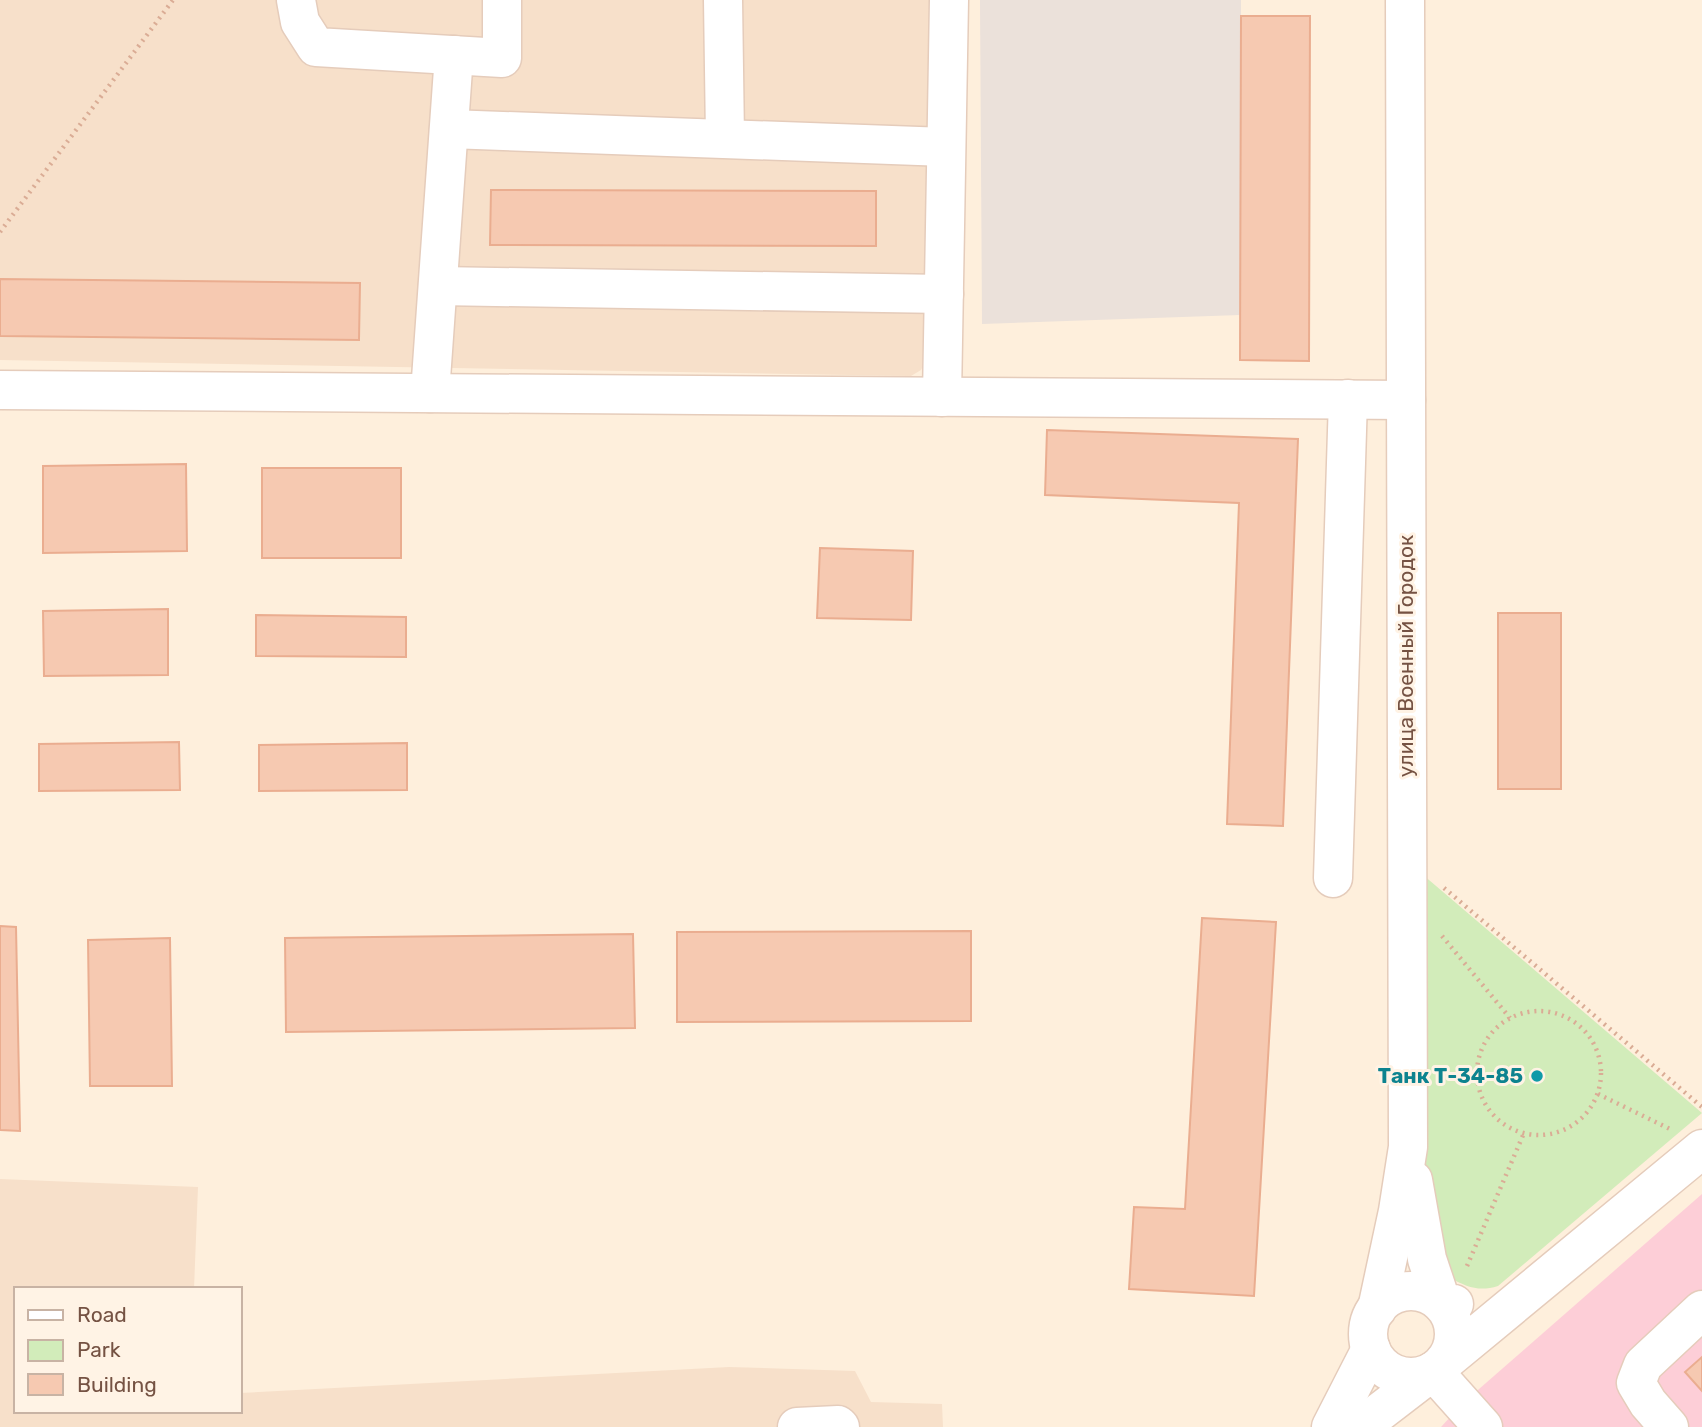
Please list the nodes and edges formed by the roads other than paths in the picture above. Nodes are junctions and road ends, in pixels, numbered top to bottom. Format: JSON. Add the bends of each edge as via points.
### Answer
{"nodes":[{"id":1,"x":296,"y":0,"type":"edge"},
{"id":2,"x":502,"y":0,"type":"edge"},
{"id":3,"x":723,"y":0,"type":"edge"},
{"id":4,"x":949,"y":0,"type":"edge"},
{"id":5,"x":1405,"y":0,"type":"edge"},
{"id":6,"x":454,"y":55,"type":"junction"},
{"id":7,"x":449,"y":129,"type":"junction"},
{"id":8,"x":725,"y":138,"type":"junction"},
{"id":9,"x":947,"y":147,"type":"junction"},
{"id":10,"x":438,"y":286,"type":"junction"},
{"id":11,"x":944,"y":294,"type":"junction"},
{"id":12,"x":0,"y":390,"type":"edge"},
{"id":13,"x":430,"y":393,"type":"junction"},
{"id":14,"x":942,"y":397,"type":"junction"},
{"id":15,"x":1348,"y":400,"type":"junction"},
{"id":16,"x":1406,"y":400,"type":"junction"},
{"id":17,"x":1333,"y":878,"type":"dead end"},
{"id":18,"x":1408,"y":1147,"type":"junction"},
{"id":19,"x":1700,"y":1154,"type":"edge"},
{"id":20,"x":1538,"y":1286,"type":"junction"},
{"id":21,"x":1442,"y":1304,"type":"junction"},
{"id":22,"x":1377,"y":1309,"type":"junction"},
{"id":23,"x":1702,"y":1310,"type":"edge"},
{"id":24,"x":1371,"y":1349,"type":"junction"},
{"id":25,"x":1439,"y":1366,"type":"junction"},
{"id":26,"x":797,"y":1427,"type":"edge"},
{"id":27,"x":840,"y":1427,"type":"edge"},
{"id":28,"x":1331,"y":1427,"type":"edge"},
{"id":29,"x":1360,"y":1427,"type":"edge"},
{"id":30,"x":1483,"y":1427,"type":"edge"},
{"id":31,"x":1669,"y":1427,"type":"edge"}],
"edges":[{"from":1,"to":6,"type":"street","via":[[300,22],[316,47]]},
{"from":2,"to":6,"type":"street","via":[[502,58]]},
{"from":3,"to":8,"type":"street"},
{"from":4,"to":9,"type":"street"},
{"from":5,"to":16,"type":"street","name":"улица Военный Городок"},
{"from":6,"to":7,"type":"street"},
{"from":7,"to":8,"type":"street"},
{"from":7,"to":10,"type":"street"},
{"from":8,"to":9,"type":"street"},
{"from":9,"to":11,"type":"street"},
{"from":10,"to":11,"type":"street"},
{"from":10,"to":13,"type":"street"},
{"from":11,"to":14,"type":"street"},
{"from":12,"to":13,"type":"street"},
{"from":13,"to":14,"type":"street"},
{"from":14,"to":15,"type":"street"},
{"from":15,"to":16,"type":"street"},
{"from":15,"to":17,"type":"street"},
{"from":16,"to":18,"type":"street","name":"улица Военный Городок"},
{"from":18,"to":21,"type":"street","via":[[1427,1259]]},
{"from":18,"to":22,"type":"street","name":"улица Военный Городок"},
{"from":19,"to":20,"type":"street"},
{"from":20,"to":21,"type":"street","via":[[1483,1302]]},
{"from":20,"to":25,"type":"street"},
{"from":21,"to":22,"type":"street","via":[[1430,1296],[1408,1292]]},
{"from":21,"to":25,"type":"street","via":[[1454,1336],[1452,1350]]},
{"from":22,"to":24,"type":"street","via":[[1369,1328]]},
{"from":23,"to":31,"type":"street","via":[[1643,1365],[1636,1383]]},
{"from":24,"to":25,"type":"street","via":[[1382,1366],[1400,1376],[1421,1376]]},
{"from":24,"to":28,"type":"street"},
{"from":25,"to":29,"type":"street"},
{"from":25,"to":30,"type":"street"},
{"from":26,"to":27,"type":"street"}]}
